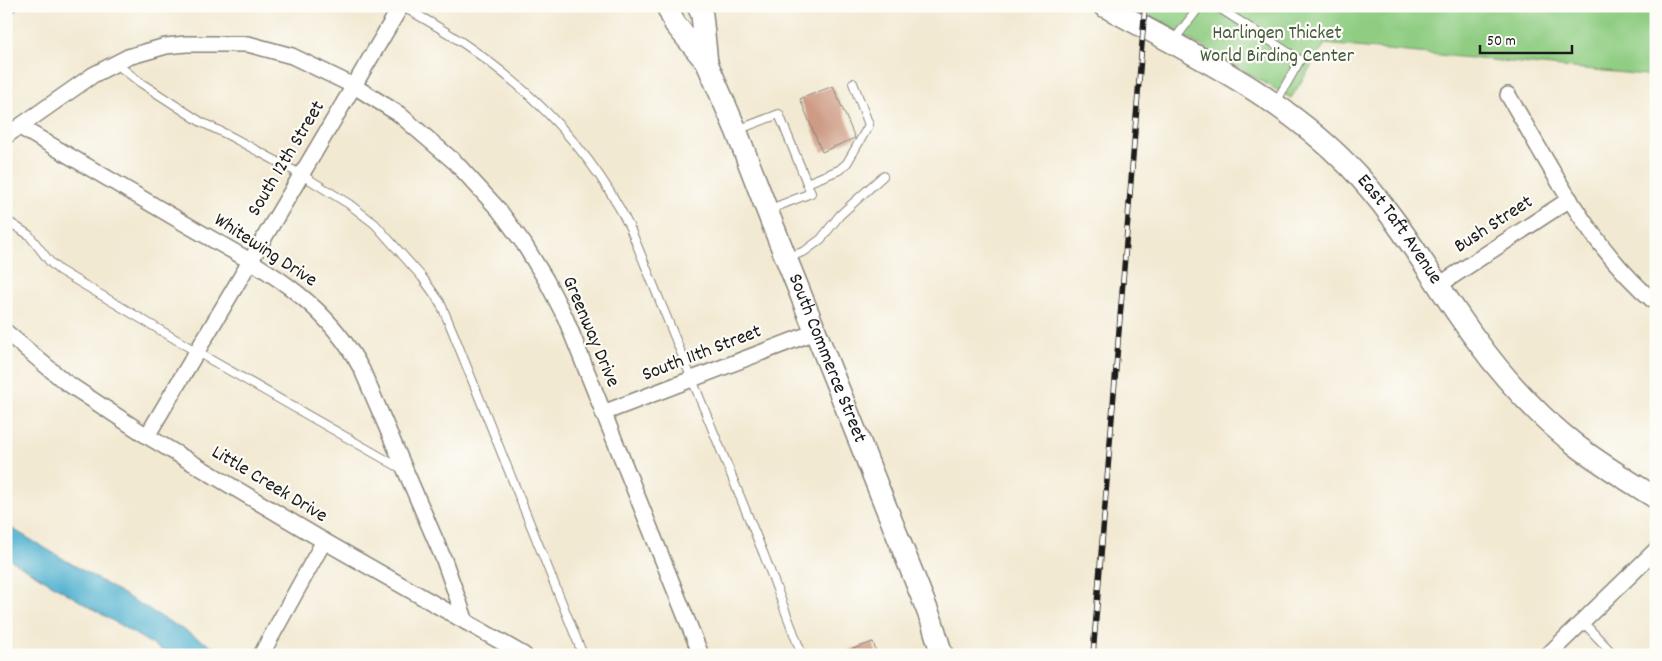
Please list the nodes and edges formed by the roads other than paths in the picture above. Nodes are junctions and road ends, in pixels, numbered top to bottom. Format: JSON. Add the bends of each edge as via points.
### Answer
{"nodes":[{"id":1,"x":13,"y":6,"type":"edge"},
{"id":2,"x":401,"y":6,"type":"edge"},
{"id":3,"x":668,"y":6,"type":"edge"},
{"id":4,"x":698,"y":6,"type":"edge"},
{"id":5,"x":1104,"y":6,"type":"edge"},
{"id":6,"x":1200,"y":6,"type":"edge"},
{"id":7,"x":1216,"y":6,"type":"edge"},
{"id":8,"x":6,"y":11,"type":"edge"},
{"id":9,"x":1172,"y":43,"type":"junction"},
{"id":10,"x":115,"y":63,"type":"junction"},
{"id":11,"x":707,"y":63,"type":"junction"},
{"id":12,"x":852,"y":83,"type":"dead end"},
{"id":13,"x":354,"y":86,"type":"junction"},
{"id":14,"x":1508,"y":95,"type":"dead end"},
{"id":15,"x":1276,"y":104,"type":"junction"},
{"id":16,"x":20,"y":127,"type":"junction"},
{"id":17,"x":736,"y":130,"type":"junction"},
{"id":18,"x":6,"y":136,"type":"edge"},
{"id":19,"x":302,"y":175,"type":"junction"},
{"id":20,"x":884,"y":176,"type":"dead end"},
{"id":21,"x":807,"y":183,"type":"junction"},
{"id":22,"x":1570,"y":199,"type":"junction"},
{"id":23,"x":766,"y":211,"type":"junction"},
{"id":24,"x":6,"y":220,"type":"edge"},
{"id":25,"x":786,"y":258,"type":"junction"},
{"id":26,"x":250,"y":262,"type":"junction"},
{"id":27,"x":1440,"y":285,"type":"junction"},
{"id":28,"x":1656,"y":303,"type":"edge"},
{"id":29,"x":6,"y":332,"type":"edge"},
{"id":30,"x":815,"y":332,"type":"junction"},
{"id":31,"x":197,"y":352,"type":"junction"},
{"id":32,"x":692,"y":380,"type":"junction"},
{"id":33,"x":603,"y":413,"type":"junction"},
{"id":34,"x":147,"y":436,"type":"junction"},
{"id":35,"x":406,"y":471,"type":"junction"},
{"id":36,"x":1656,"y":498,"type":"edge"},
{"id":37,"x":324,"y":541,"type":"junction"},
{"id":38,"x":1656,"y":550,"type":"edge"},
{"id":39,"x":1582,"y":621,"type":"junction"},
{"id":40,"x":466,"y":622,"type":"junction"},
{"id":41,"x":261,"y":655,"type":"edge"},
{"id":42,"x":524,"y":655,"type":"edge"},
{"id":43,"x":583,"y":655,"type":"edge"},
{"id":44,"x":701,"y":655,"type":"edge"},
{"id":45,"x":802,"y":655,"type":"edge"},
{"id":46,"x":942,"y":655,"type":"edge"},
{"id":47,"x":1548,"y":655,"type":"edge"},
{"id":48,"x":1614,"y":655,"type":"edge"}],
"edges":[{"from":1,"to":8,"type":"lane"},
{"from":2,"to":13,"type":"street","name":"South 12th Street"},
{"from":2,"to":32,"type":"lane","via":[[448,33],[522,87],[596,172],[619,205],[630,228]]},
{"from":3,"to":11,"type":"main road","name":"South Commerce Street","via":[[675,24]]},
{"from":4,"to":11,"type":"main road","name":"South Commerce Street","via":[[702,15]]},
{"from":5,"to":9,"type":"main road","name":"East Taft Avenue"},
{"from":6,"to":9,"type":"lane"},
{"from":7,"to":15,"type":"lane","via":[[1300,60]]},
{"from":9,"to":15,"type":"main road","name":"East Taft Avenue"},
{"from":10,"to":13,"type":"street","name":"Greenway Drive","via":[[128,56],[186,44],[248,44],[292,56]]},
{"from":10,"to":16,"type":"street","name":"Greenway Drive"},
{"from":10,"to":19,"type":"lane","via":[[201,122]]},
{"from":11,"to":17,"type":"main road","name":"South Commerce Street"},
{"from":12,"to":21,"type":"lane","via":[[869,125],[847,163],[839,170]]},
{"from":13,"to":19,"type":"street","name":"South 12th Street"},
{"from":13,"to":33,"type":"street","name":"Greenway Drive","via":[[399,114],[449,157],[499,210],[524,244],[565,317]]},
{"from":14,"to":22,"type":"street"},
{"from":15,"to":27,"type":"main road","name":"East Taft Avenue","via":[[1349,166],[1384,207]]},
{"from":16,"to":18,"type":"street","name":"Greenway Drive"},
{"from":16,"to":26,"type":"street","name":"Whitewing Drive"},
{"from":17,"to":21,"type":"lane","via":[[779,114]]},
{"from":17,"to":23,"type":"main road","name":"South Commerce Street"},
{"from":19,"to":26,"type":"street","name":"South 12th Street"},
{"from":19,"to":43,"type":"lane","via":[[375,224],[440,302]]},
{"from":20,"to":25,"type":"lane","via":[[840,215],[821,239],[805,251]]},
{"from":21,"to":23,"type":"lane","via":[[811,193]]},
{"from":22,"to":27,"type":"street","name":"Bush Street"},
{"from":22,"to":28,"type":"street","via":[[1606,253]]},
{"from":23,"to":25,"type":"main road","name":"South Commerce Street"},
{"from":24,"to":31,"type":"lane","via":[[29,235],[59,270]]},
{"from":25,"to":30,"type":"main road","name":"South Commerce Street"},
{"from":26,"to":31,"type":"street","name":"South 12th Street"},
{"from":26,"to":35,"type":"street","name":"Whitewing Drive","via":[[286,283],[314,306],[352,351]]},
{"from":27,"to":36,"type":"main road","name":"East Taft Avenue","via":[[1478,343],[1539,413],[1613,472]]},
{"from":29,"to":34,"type":"street","name":"Little Creek Drive","via":[[64,381]]},
{"from":30,"to":32,"type":"street","name":"South 11th Street"},
{"from":30,"to":46,"type":"main road","name":"South Commerce Street","via":[[932,622]]},
{"from":31,"to":34,"type":"street","name":"South 12th Street"},
{"from":31,"to":35,"type":"lane"},
{"from":32,"to":33,"type":"street","name":"South 11th Street"},
{"from":32,"to":45,"type":"lane"},
{"from":33,"to":44,"type":"street","name":"Greenway Drive"},
{"from":34,"to":37,"type":"street","name":"Little Creek Drive"},
{"from":35,"to":40,"type":"street","name":"Whitewing Drive"},
{"from":37,"to":40,"type":"street","name":"Little Creek Drive"},
{"from":37,"to":41,"type":"street"},
{"from":38,"to":39,"type":"street"},
{"from":39,"to":47,"type":"street"},
{"from":39,"to":48,"type":"lane"},
{"from":40,"to":42,"type":"street","name":"Little Creek Drive"}]}
